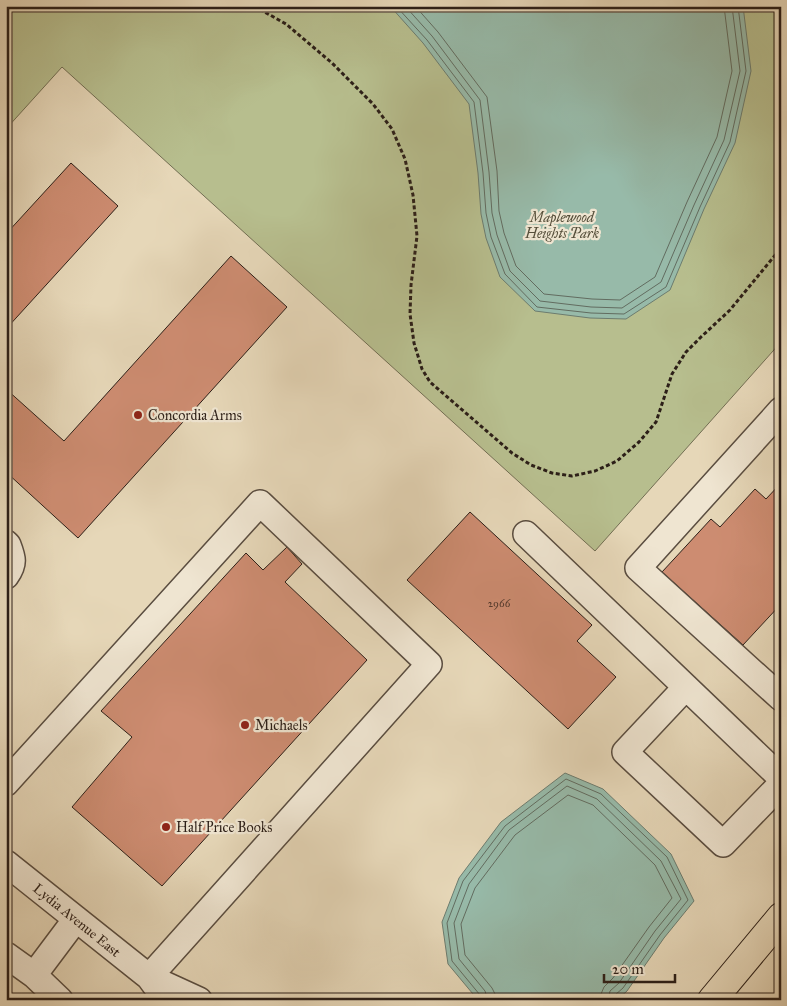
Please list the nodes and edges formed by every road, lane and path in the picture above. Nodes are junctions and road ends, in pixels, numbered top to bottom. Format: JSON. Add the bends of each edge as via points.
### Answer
{"nodes":[{"id":1,"x":254,"y":6,"type":"edge"},
{"id":2,"x":781,"y":248,"type":"edge"},
{"id":3,"x":781,"y":410,"type":"edge"},
{"id":4,"x":526,"y":534,"type":"dead end"},
{"id":5,"x":6,"y":543,"type":"edge"},
{"id":6,"x":6,"y":576,"type":"edge"},
{"id":7,"x":686,"y":687,"type":"junction"},
{"id":8,"x":781,"y":698,"type":"edge"},
{"id":9,"x":781,"y":778,"type":"edge"},
{"id":10,"x":6,"y":783,"type":"edge"},
{"id":11,"x":781,"y":784,"type":"edge"},
{"id":12,"x":6,"y":863,"type":"edge"},
{"id":13,"x":781,"y":917,"type":"edge"},
{"id":14,"x":76,"y":919,"type":"junction"},
{"id":15,"x":6,"y":955,"type":"edge"},
{"id":16,"x":34,"y":975,"type":"junction"},
{"id":17,"x":148,"y":977,"type":"junction"},
{"id":18,"x":60,"y":1000,"type":"edge"},
{"id":19,"x":166,"y":1000,"type":"edge"},
{"id":20,"x":199,"y":1000,"type":"edge"},
{"id":21,"x":712,"y":1000,"type":"edge"}],
"edges":[{"from":1,"to":2,"type":"path","via":[[286,24],[332,63],[373,104],[392,129],[405,159],[413,195],[417,236],[410,314],[422,370],[430,382],[512,453],[532,465],[552,474],[572,476],[595,471],[617,461],[656,422],[672,374],[686,352],[730,310]]},
{"from":3,"to":8,"type":"street","via":[[638,568]]},
{"from":4,"to":7,"type":"street"},
{"from":5,"to":6,"type":"street","via":[[13,559]]},
{"from":7,"to":9,"type":"street"},
{"from":7,"to":11,"type":"street","via":[[625,752],[723,844]]},
{"from":10,"to":17,"type":"street","via":[[260,503],[429,664]]},
{"from":12,"to":14,"type":"street","name":"Lydia Avenue East"},
{"from":13,"to":21,"type":"main road"},
{"from":14,"to":16,"type":"street"},
{"from":14,"to":17,"type":"street","name":"Lydia Avenue East"},
{"from":15,"to":16,"type":"street"},
{"from":16,"to":18,"type":"street"},
{"from":17,"to":19,"type":"street","name":"Lydia Avenue East"},
{"from":17,"to":20,"type":"street","name":"Lydia Avenue East"}]}
